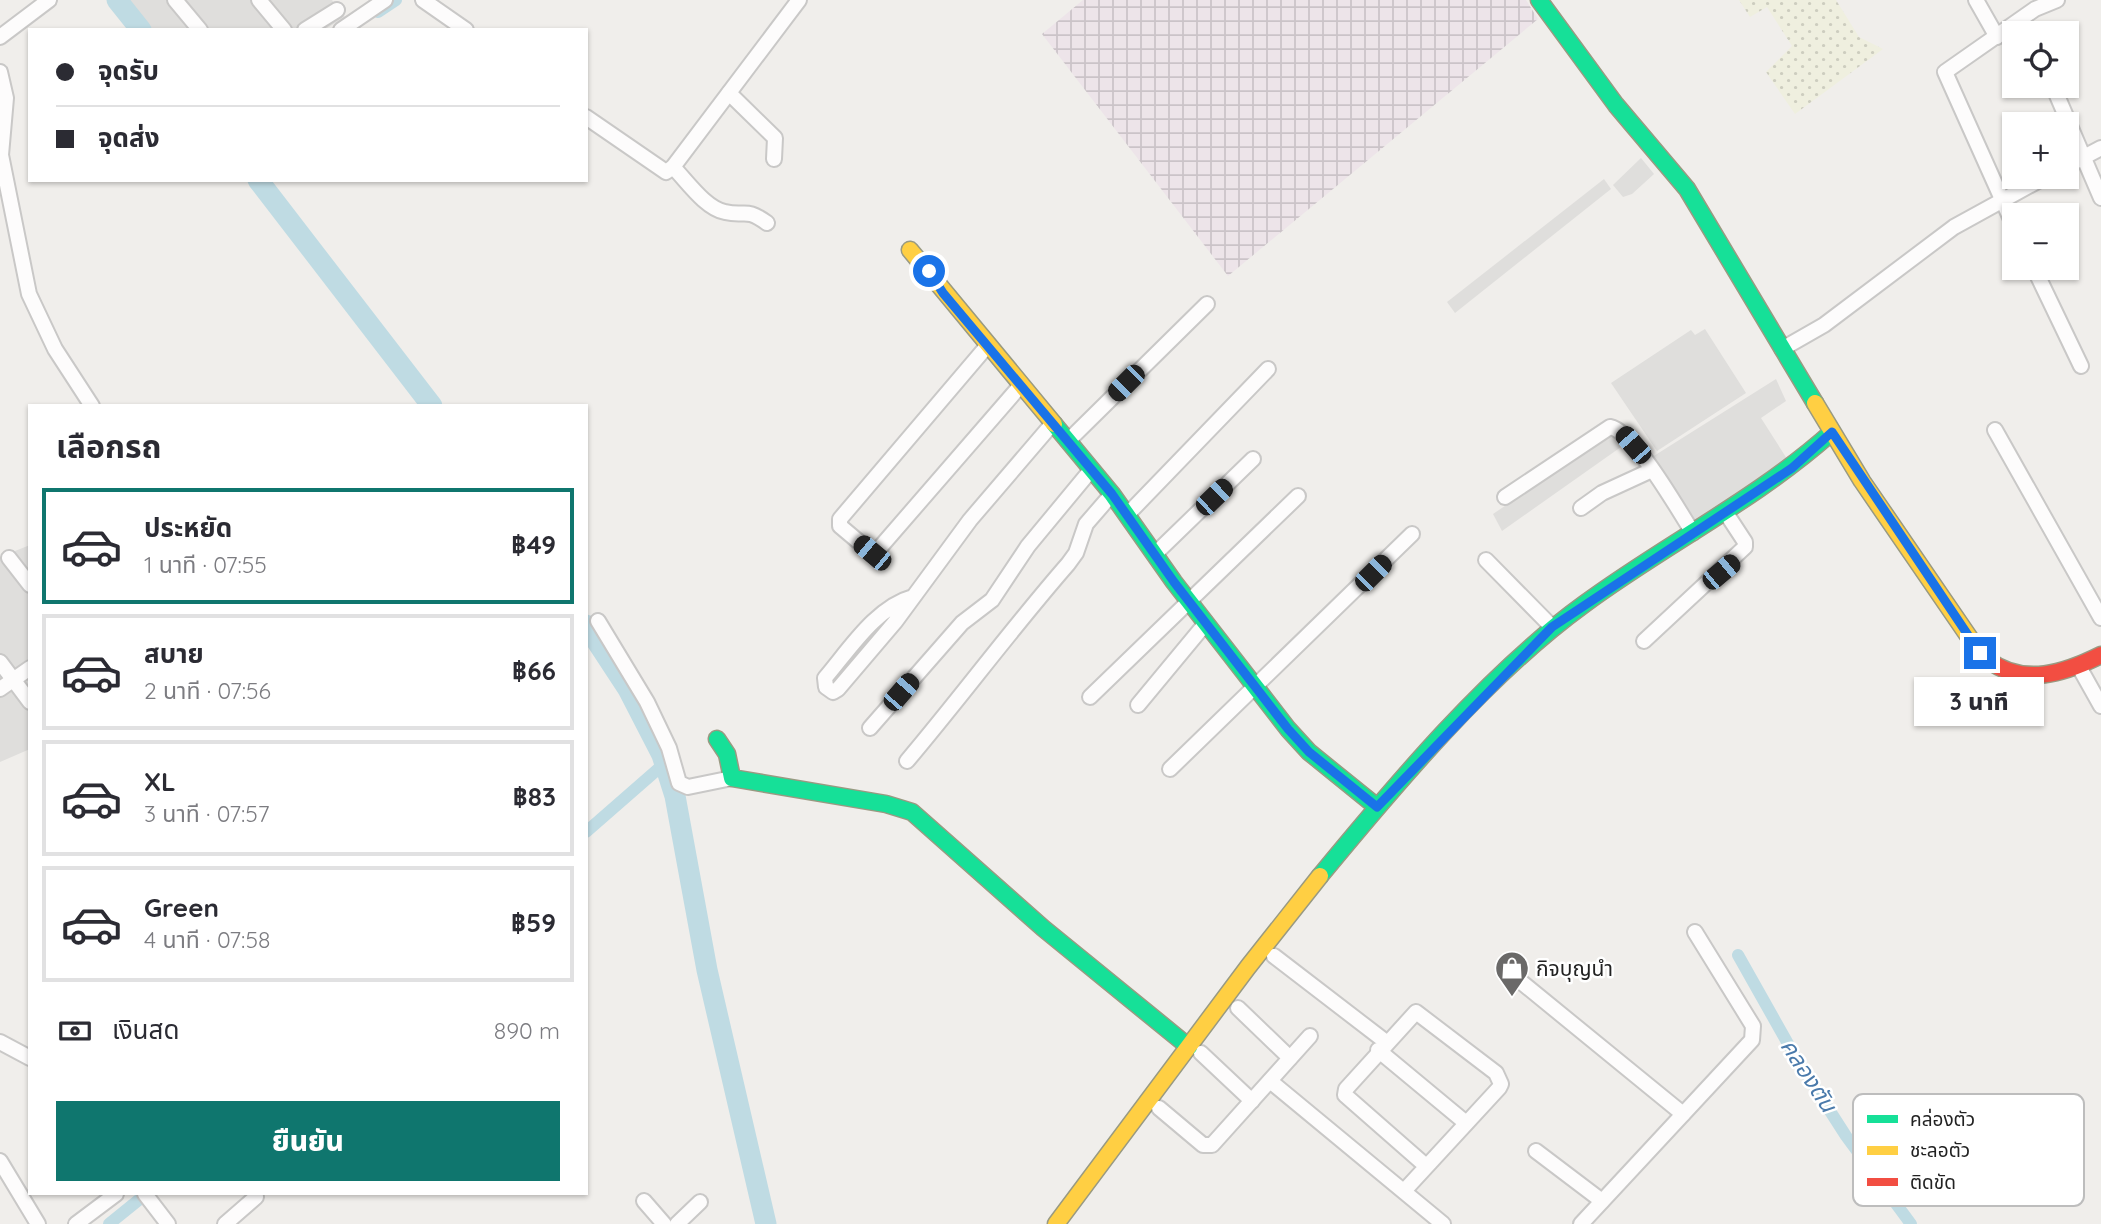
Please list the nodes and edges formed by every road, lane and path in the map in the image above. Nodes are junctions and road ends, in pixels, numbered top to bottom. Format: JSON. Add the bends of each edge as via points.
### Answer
{"nodes":[{"id":1,"x":175,"y":0,"type":"edge"},
{"id":2,"x":259,"y":0,"type":"edge"},
{"id":3,"x":385,"y":0,"type":"edge"},
{"id":4,"x":423,"y":0,"type":"edge"},
{"id":5,"x":799,"y":0,"type":"edge"},
{"id":6,"x":1539,"y":0,"type":"edge"},
{"id":7,"x":1976,"y":0,"type":"edge"},
{"id":8,"x":2057,"y":0,"type":"edge"},
{"id":9,"x":44,"y":2,"type":"edge"},
{"id":10,"x":337,"y":10,"type":"dead end"},
{"id":11,"x":2025,"y":18,"type":"junction"},
{"id":12,"x":2026,"y":21,"type":"edge"},
{"id":13,"x":198,"y":28,"type":"edge"},
{"id":14,"x":282,"y":28,"type":"edge"},
{"id":15,"x":308,"y":28,"type":"edge"},
{"id":16,"x":344,"y":28,"type":"edge"},
{"id":17,"x":463,"y":28,"type":"edge"},
{"id":18,"x":0,"y":37,"type":"edge"},
{"id":19,"x":1997,"y":37,"type":"junction"},
{"id":20,"x":0,"y":72,"type":"edge"},
{"id":21,"x":729,"y":93,"type":"junction"},
{"id":22,"x":2058,"y":98,"type":"edge"},
{"id":23,"x":588,"y":118,"type":"edge"},
{"id":24,"x":2101,"y":148,"type":"edge"},
{"id":25,"x":2084,"y":157,"type":"junction"},
{"id":26,"x":774,"y":159,"type":"dead end"},
{"id":27,"x":2079,"y":160,"type":"edge"},
{"id":28,"x":673,"y":167,"type":"junction"},
{"id":29,"x":2022,"y":189,"type":"edge"},
{"id":30,"x":2101,"y":198,"type":"edge"},
{"id":31,"x":2002,"y":199,"type":"junction"},
{"id":32,"x":2004,"y":203,"type":"edge"},
{"id":33,"x":767,"y":223,"type":"dead end"},
{"id":34,"x":910,"y":250,"type":"dead end"},
{"id":35,"x":2040,"y":280,"type":"edge"},
{"id":36,"x":1208,"y":304,"type":"dead end"},
{"id":37,"x":988,"y":345,"type":"junction"},
{"id":38,"x":1782,"y":349,"type":"junction"},
{"id":39,"x":2081,"y":366,"type":"dead end"},
{"id":40,"x":1268,"y":369,"type":"dead end"},
{"id":41,"x":1021,"y":385,"type":"junction"},
{"id":42,"x":91,"y":404,"type":"edge"},
{"id":43,"x":1053,"y":423,"type":"junction"},
{"id":44,"x":1995,"y":430,"type":"dead end"},
{"id":45,"x":1832,"y":432,"type":"junction"},
{"id":46,"x":1068,"y":441,"type":"junction"},
{"id":47,"x":1253,"y":459,"type":"dead end"},
{"id":48,"x":1091,"y":470,"type":"junction"},
{"id":49,"x":1652,"y":470,"type":"junction"},
{"id":50,"x":1112,"y":494,"type":"junction"},
{"id":51,"x":1298,"y":496,"type":"dead end"},
{"id":52,"x":1505,"y":497,"type":"dead end"},
{"id":53,"x":1581,"y":508,"type":"dead end"},
{"id":54,"x":1726,"y":513,"type":"junction"},
{"id":55,"x":1127,"y":515,"type":"junction"},
{"id":56,"x":1693,"y":533,"type":"junction"},
{"id":57,"x":1412,"y":534,"type":"dead end"},
{"id":58,"x":1155,"y":554,"type":"junction"},
{"id":59,"x":9,"y":558,"type":"dead end"},
{"id":60,"x":1486,"y":560,"type":"dead end"},
{"id":61,"x":28,"y":582,"type":"edge"},
{"id":62,"x":913,"y":597,"type":"junction"},
{"id":63,"x":1189,"y":601,"type":"junction"},
{"id":64,"x":2101,"y":618,"type":"edge"},
{"id":65,"x":598,"y":621,"type":"dead end"},
{"id":66,"x":1206,"y":623,"type":"junction"},
{"id":67,"x":1547,"y":632,"type":"junction"},
{"id":68,"x":1644,"y":641,"type":"dead end"},
{"id":69,"x":2101,"y":654,"type":"edge"},
{"id":70,"x":0,"y":662,"type":"edge"},
{"id":71,"x":2078,"y":665,"type":"junction"},
{"id":72,"x":28,"y":669,"type":"edge"},
{"id":73,"x":13,"y":680,"type":"junction"},
{"id":74,"x":1258,"y":687,"type":"junction"},
{"id":75,"x":0,"y":690,"type":"edge"},
{"id":76,"x":1090,"y":697,"type":"dead end"},
{"id":77,"x":28,"y":699,"type":"edge"},
{"id":78,"x":1138,"y":705,"type":"dead end"},
{"id":79,"x":2101,"y":706,"type":"edge"},
{"id":80,"x":870,"y":728,"type":"dead end"},
{"id":81,"x":718,"y":739,"type":"dead end"},
{"id":82,"x":907,"y":761,"type":"dead end"},
{"id":83,"x":1170,"y":769,"type":"dead end"},
{"id":84,"x":732,"y":778,"type":"junction"},
{"id":85,"x":1377,"y":807,"type":"junction"},
{"id":86,"x":1695,"y":932,"type":"dead end"},
{"id":87,"x":1274,"y":956,"type":"dead end"},
{"id":88,"x":1509,"y":972,"type":"dead end"},
{"id":89,"x":1238,"y":1008,"type":"dead end"},
{"id":90,"x":1310,"y":1036,"type":"dead end"},
{"id":91,"x":0,"y":1042,"type":"edge"},
{"id":92,"x":1382,"y":1046,"type":"junction"},
{"id":93,"x":1195,"y":1050,"type":"junction"},
{"id":94,"x":28,"y":1057,"type":"edge"},
{"id":95,"x":1290,"y":1058,"type":"junction"},
{"id":96,"x":1270,"y":1080,"type":"junction"},
{"id":97,"x":1252,"y":1101,"type":"junction"},
{"id":98,"x":1160,"y":1108,"type":"dead end"},
{"id":99,"x":1683,"y":1114,"type":"junction"},
{"id":100,"x":1466,"y":1123,"type":"junction"},
{"id":101,"x":1536,"y":1151,"type":"dead end"},
{"id":102,"x":0,"y":1161,"type":"edge"},
{"id":103,"x":1426,"y":1166,"type":"junction"},
{"id":104,"x":1404,"y":1191,"type":"junction"},
{"id":105,"x":116,"y":1195,"type":"edge"},
{"id":106,"x":256,"y":1197,"type":"dead end"},
{"id":107,"x":152,"y":1198,"type":"edge"},
{"id":108,"x":644,"y":1201,"type":"dead end"},
{"id":109,"x":1602,"y":1201,"type":"junction"},
{"id":110,"x":700,"y":1202,"type":"dead end"},
{"id":111,"x":38,"y":1224,"type":"edge"},
{"id":112,"x":76,"y":1224,"type":"edge"},
{"id":113,"x":168,"y":1224,"type":"edge"},
{"id":114,"x":225,"y":1224,"type":"edge"},
{"id":115,"x":664,"y":1224,"type":"edge"},
{"id":116,"x":677,"y":1224,"type":"edge"},
{"id":117,"x":1056,"y":1224,"type":"edge"},
{"id":118,"x":1443,"y":1224,"type":"edge"},
{"id":119,"x":1581,"y":1224,"type":"edge"}],
"edges":[{"from":1,"to":13,"type":"street"},
{"from":2,"to":14,"type":"street"},
{"from":3,"to":16,"type":"street"},
{"from":4,"to":17,"type":"street"},
{"from":5,"to":21,"type":"street"},
{"from":6,"to":38,"type":"street","via":[[1616,105],[1687,189]]},
{"from":7,"to":19,"type":"street"},
{"from":8,"to":11,"type":"street"},
{"from":9,"to":18,"type":"street"},
{"from":10,"to":15,"type":"street"},
{"from":11,"to":12,"type":"street"},
{"from":11,"to":19,"type":"street"},
{"from":19,"to":31,"type":"street","via":[[1945,72]]},
{"from":20,"to":42,"type":"street","via":[[6,98],[1,155],[29,294],[55,349]]},
{"from":21,"to":26,"type":"street","via":[[775,138]]},
{"from":21,"to":28,"type":"street"},
{"from":22,"to":25,"type":"street"},
{"from":23,"to":28,"type":"street","via":[[658,169],[666,172]]},
{"from":24,"to":25,"type":"street"},
{"from":25,"to":27,"type":"street"},
{"from":25,"to":30,"type":"street"},
{"from":28,"to":33,"type":"street","via":[[714,208],[753,213]]},
{"from":29,"to":31,"type":"street"},
{"from":31,"to":32,"type":"street"},
{"from":31,"to":38,"type":"street","via":[[1954,227],[1824,325]]},
{"from":34,"to":37,"type":"street"},
{"from":35,"to":39,"type":"street"},
{"from":36,"to":46,"type":"street"},
{"from":37,"to":41,"type":"street"},
{"from":37,"to":41,"type":"street","via":[[874,476],[840,519],[840,526],[872,553],[877,551]]},
{"from":38,"to":45,"type":"street"},
{"from":40,"to":55,"type":"street"},
{"from":41,"to":43,"type":"street"},
{"from":43,"to":46,"type":"street"},
{"from":43,"to":62,"type":"street","via":[[970,520]]},
{"from":44,"to":64,"type":"street"},
{"from":45,"to":54,"type":"street","via":[[1792,468]]},
{"from":45,"to":71,"type":"street","via":[[1980,653],[1995,667],[2038,678]]},
{"from":46,"to":48,"type":"street"},
{"from":47,"to":58,"type":"street"},
{"from":48,"to":50,"type":"street"},
{"from":48,"to":80,"type":"street","via":[[1028,546],[992,600],[962,623]]},
{"from":49,"to":52,"type":"street","via":[[1623,433],[1610,427]]},
{"from":49,"to":53,"type":"street"},
{"from":49,"to":56,"type":"street"},
{"from":50,"to":55,"type":"street"},
{"from":50,"to":82,"type":"street","via":[[1086,524],[1068,564]]},
{"from":51,"to":63,"type":"street"},
{"from":54,"to":56,"type":"street"},
{"from":54,"to":68,"type":"street","via":[[1745,547]]},
{"from":55,"to":58,"type":"street"},
{"from":56,"to":67,"type":"street"},
{"from":57,"to":74,"type":"street"},
{"from":58,"to":63,"type":"street"},
{"from":59,"to":61,"type":"street"},
{"from":60,"to":67,"type":"street"},
{"from":62,"to":62,"type":"street","via":[[882,614],[830,672],[824,682],[830,691],[838,689]]},
{"from":63,"to":66,"type":"street"},
{"from":63,"to":76,"type":"street"},
{"from":65,"to":84,"type":"street","via":[[647,702],[680,783],[688,787]]},
{"from":66,"to":74,"type":"street"},
{"from":66,"to":78,"type":"street"},
{"from":67,"to":85,"type":"street"},
{"from":69,"to":71,"type":"street"},
{"from":70,"to":73,"type":"street"},
{"from":71,"to":79,"type":"street"},
{"from":72,"to":73,"type":"street"},
{"from":73,"to":75,"type":"street"},
{"from":73,"to":77,"type":"street"},
{"from":74,"to":83,"type":"street"},
{"from":74,"to":85,"type":"street","via":[[1302,744]]},
{"from":81,"to":84,"type":"street"},
{"from":84,"to":93,"type":"street","via":[[912,812],[1042,928]]},
{"from":85,"to":93,"type":"street"},
{"from":86,"to":99,"type":"street","via":[[1754,1033]]},
{"from":87,"to":92,"type":"street"},
{"from":88,"to":99,"type":"street"},
{"from":89,"to":95,"type":"street"},
{"from":90,"to":95,"type":"street"},
{"from":91,"to":94,"type":"street"},
{"from":92,"to":100,"type":"street"},
{"from":92,"to":100,"type":"street","via":[[1413,1014],[1421,1013],[1496,1073],[1499,1088]]},
{"from":92,"to":103,"type":"street","via":[[1345,1095]]},
{"from":93,"to":97,"type":"street"},
{"from":93,"to":117,"type":"street"},
{"from":95,"to":96,"type":"street"},
{"from":96,"to":97,"type":"street"},
{"from":96,"to":104,"type":"street"},
{"from":97,"to":98,"type":"street","via":[[1207,1147]]},
{"from":99,"to":109,"type":"street"},
{"from":100,"to":103,"type":"street"},
{"from":101,"to":109,"type":"street"},
{"from":102,"to":111,"type":"street"},
{"from":103,"to":104,"type":"street"},
{"from":104,"to":118,"type":"street"},
{"from":105,"to":112,"type":"street"},
{"from":106,"to":114,"type":"street"},
{"from":107,"to":113,"type":"street"},
{"from":108,"to":115,"type":"street"},
{"from":109,"to":119,"type":"street"},
{"from":110,"to":116,"type":"street"}]}
